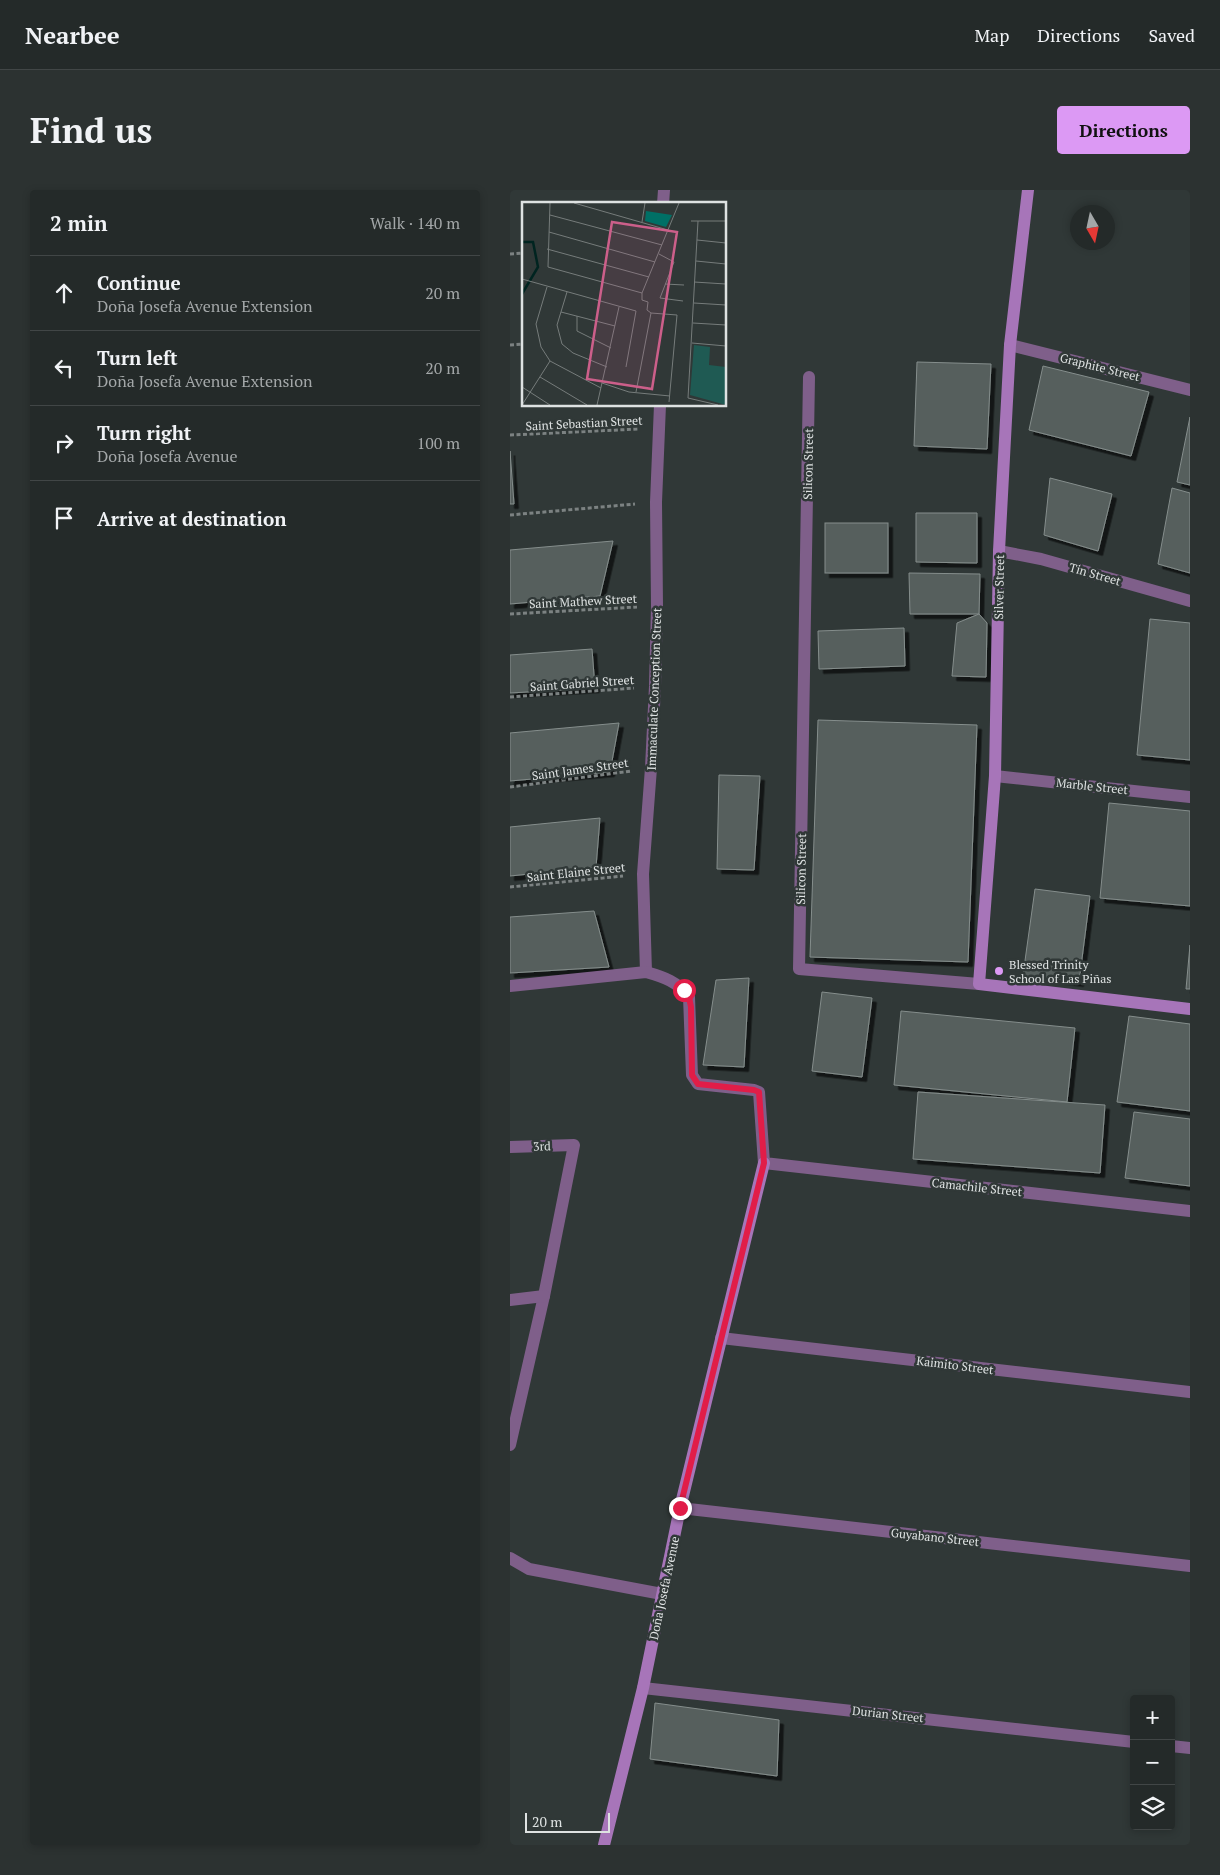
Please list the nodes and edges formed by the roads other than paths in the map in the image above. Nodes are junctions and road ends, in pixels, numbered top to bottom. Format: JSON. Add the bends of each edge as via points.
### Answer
{"nodes":[{"id":1,"x":1028,"y":190,"type":"edge"},
{"id":2,"x":1010,"y":345,"type":"junction"},
{"id":3,"x":809,"y":377,"type":"dead end"},
{"id":4,"x":1190,"y":390,"type":"edge"},
{"id":5,"x":660,"y":406,"type":"edge"},
{"id":6,"x":999,"y":551,"type":"junction"},
{"id":7,"x":1190,"y":601,"type":"edge"},
{"id":8,"x":995,"y":776,"type":"junction"},
{"id":9,"x":1190,"y":797,"type":"edge"},
{"id":10,"x":646,"y":972,"type":"junction"},
{"id":11,"x":979,"y":984,"type":"junction"},
{"id":12,"x":510,"y":986,"type":"edge"},
{"id":13,"x":1190,"y":1009,"type":"edge"},
{"id":14,"x":510,"y":1147,"type":"edge"},
{"id":15,"x":764,"y":1163,"type":"junction"},
{"id":16,"x":1190,"y":1211,"type":"edge"},
{"id":17,"x":544,"y":1296,"type":"junction"},
{"id":18,"x":510,"y":1300,"type":"edge"},
{"id":19,"x":721,"y":1338,"type":"junction"},
{"id":20,"x":1190,"y":1392,"type":"edge"},
{"id":21,"x":510,"y":1445,"type":"edge"},
{"id":22,"x":680,"y":1508,"type":"junction"},
{"id":23,"x":510,"y":1558,"type":"edge"},
{"id":24,"x":1190,"y":1566,"type":"edge"},
{"id":25,"x":662,"y":1594,"type":"junction"},
{"id":26,"x":642,"y":1688,"type":"junction"},
{"id":27,"x":1130,"y":1742,"type":"edge"},
{"id":28,"x":1175,"y":1746,"type":"edge"},
{"id":29,"x":1190,"y":1748,"type":"edge"},
{"id":30,"x":604,"y":1845,"type":"edge"}],
"edges":[{"from":1,"to":2,"type":"street","name":"Silver Street"},
{"from":2,"to":4,"type":"street","name":"Graphite Street"},
{"from":2,"to":6,"type":"street","name":"Silver Street"},
{"from":3,"to":11,"type":"street","name":"Silicon Street","via":[[799,969]]},
{"from":5,"to":10,"type":"street","name":"Immaculate Conception Street","via":[[655,686],[644,874]]},
{"from":6,"to":7,"type":"street","name":"Tin Street","via":[[1041,559]]},
{"from":6,"to":8,"type":"street","name":"Silver Street"},
{"from":8,"to":9,"type":"street","name":"Marble Street"},
{"from":8,"to":11,"type":"street","name":"Silver Street"},
{"from":10,"to":12,"type":"street"},
{"from":10,"to":15,"type":"street","name":"Doña Josefa Avenue","via":[[666,978],[689,997],[694,1080],[698,1084],[759,1092]]},
{"from":11,"to":13,"type":"street","name":"Silicon Street"},
{"from":14,"to":17,"type":"street","name":"3rd","via":[[574,1145]]},
{"from":15,"to":16,"type":"street","name":"Camachile Street"},
{"from":15,"to":19,"type":"street","name":"Doña Josefa Avenue"},
{"from":17,"to":18,"type":"street"},
{"from":17,"to":21,"type":"street"},
{"from":19,"to":20,"type":"street","name":"Kaimito Street"},
{"from":19,"to":22,"type":"street","name":"Doña Josefa Avenue"},
{"from":22,"to":24,"type":"street","name":"Guyabano Street"},
{"from":22,"to":25,"type":"street","name":"Doña Josefa Avenue"},
{"from":23,"to":25,"type":"street","via":[[529,1568]]},
{"from":25,"to":26,"type":"street","name":"Doña Josefa Avenue"},
{"from":26,"to":27,"type":"street","name":"Durian Street"},
{"from":26,"to":30,"type":"street","name":"Doña Josefa Avenue"},
{"from":28,"to":29,"type":"street"}]}
